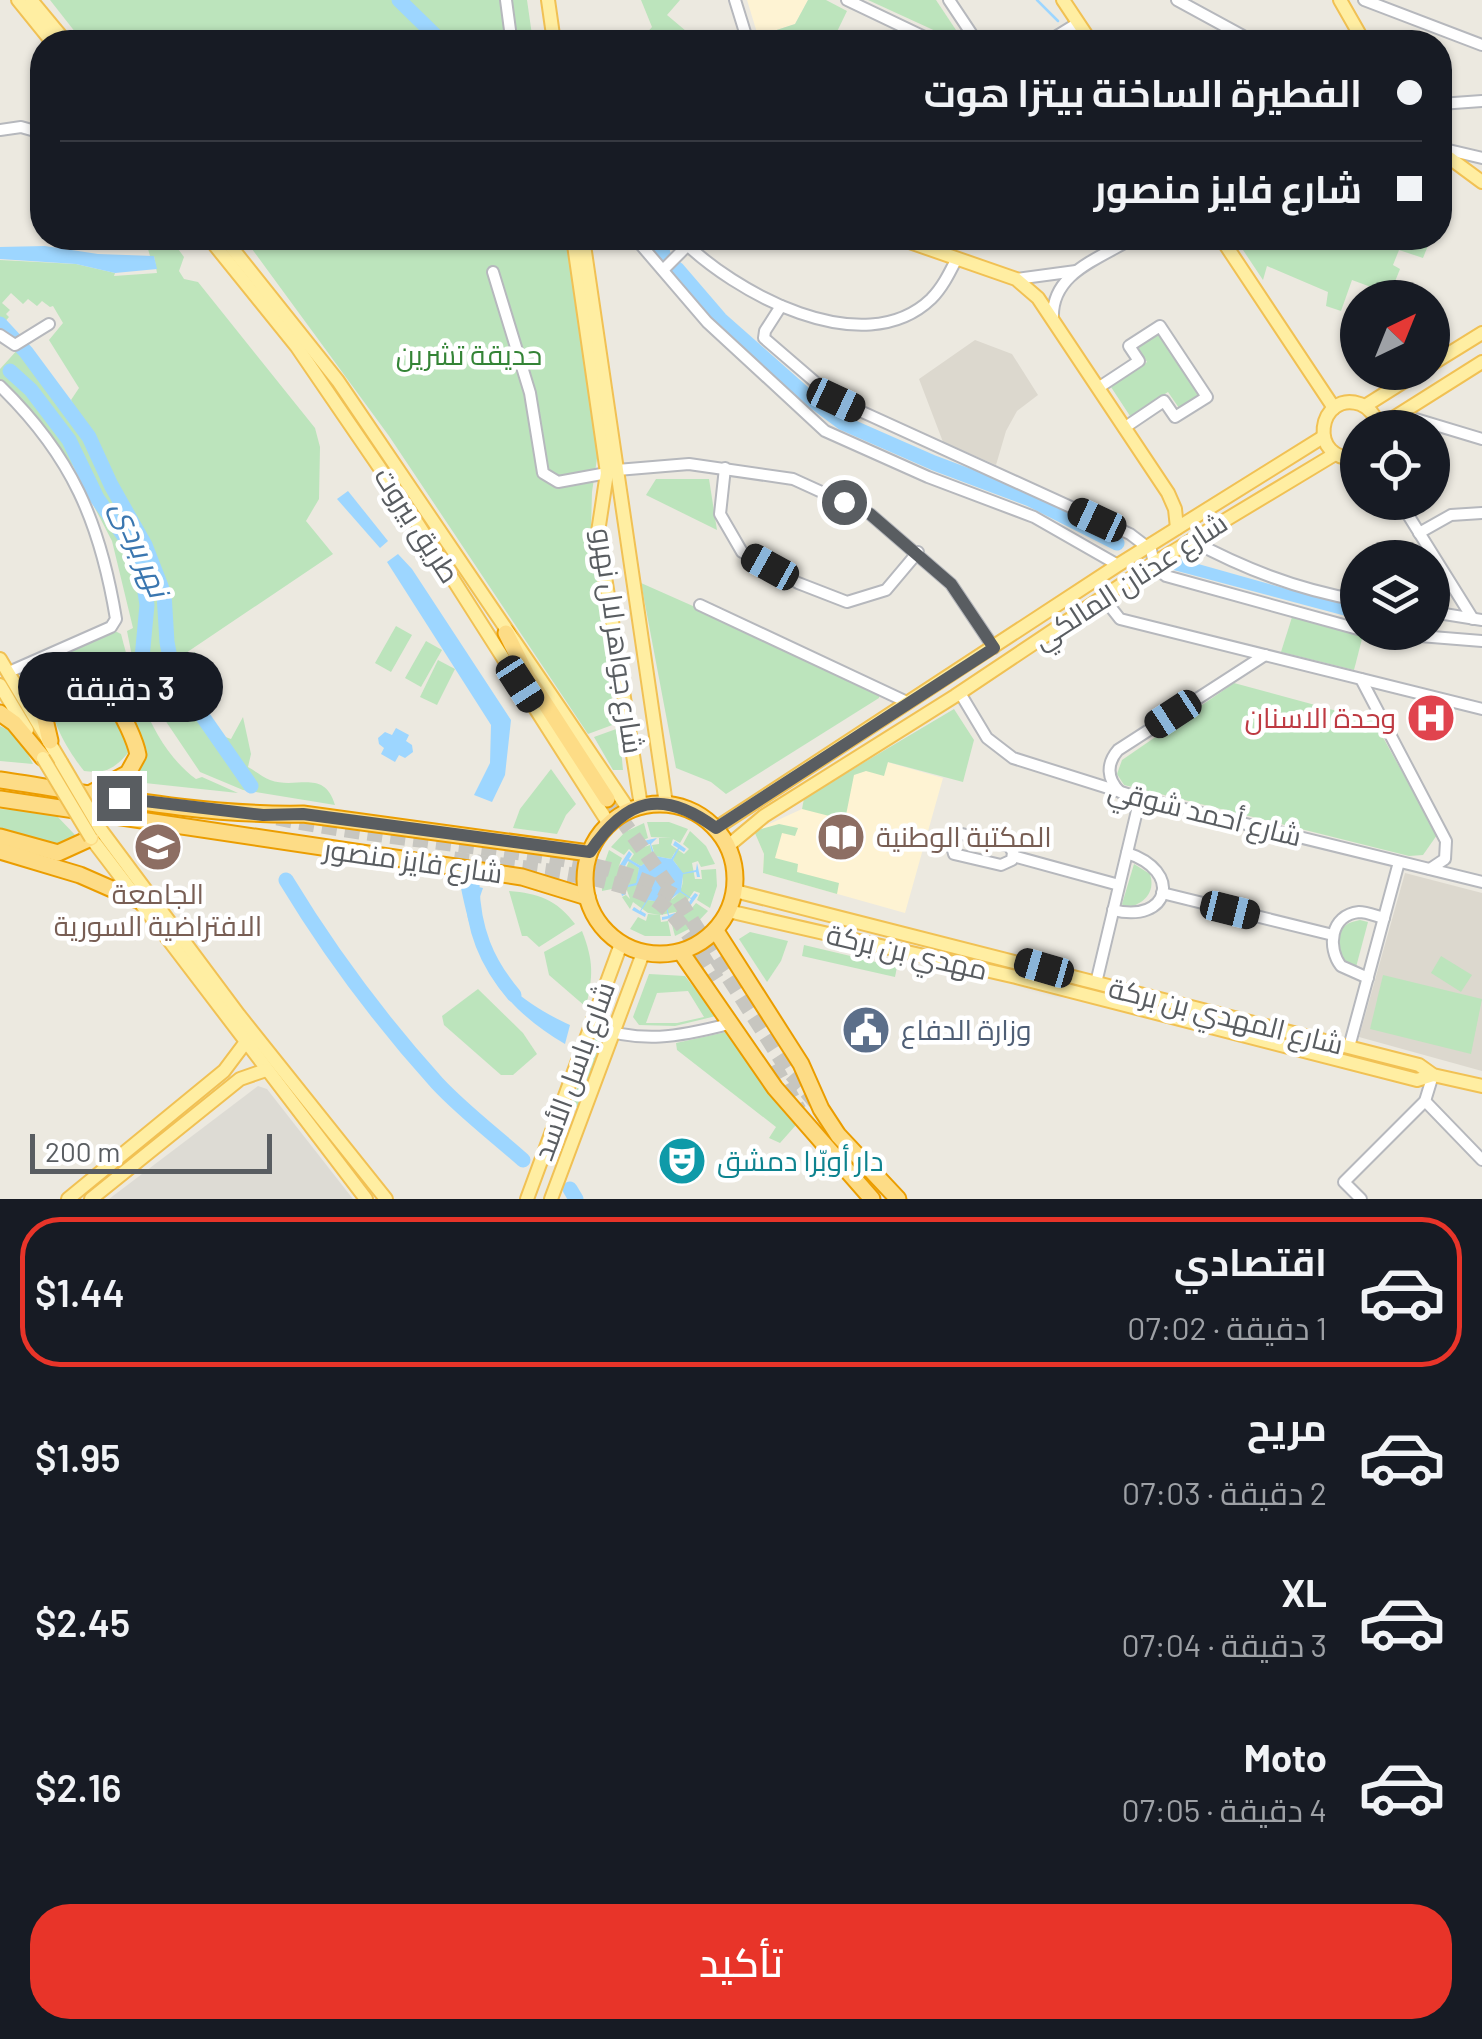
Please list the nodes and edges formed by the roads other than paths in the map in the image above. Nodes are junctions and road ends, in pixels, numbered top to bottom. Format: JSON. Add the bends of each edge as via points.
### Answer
{"nodes":[{"id":1,"x":18,"y":0,"type":"edge"},
{"id":2,"x":32,"y":0,"type":"edge"},
{"id":3,"x":506,"y":0,"type":"edge"},
{"id":4,"x":539,"y":0,"type":"edge"},
{"id":5,"x":548,"y":0,"type":"edge"},
{"id":6,"x":735,"y":0,"type":"edge"},
{"id":7,"x":848,"y":0,"type":"edge"},
{"id":8,"x":949,"y":0,"type":"edge"},
{"id":9,"x":1063,"y":0,"type":"edge"},
{"id":10,"x":1177,"y":0,"type":"edge"},
{"id":11,"x":1340,"y":0,"type":"edge"},
{"id":12,"x":1364,"y":0,"type":"edge"},
{"id":13,"x":1078,"y":23,"type":"junction"},
{"id":14,"x":42,"y":30,"type":"edge"},
{"id":15,"x":56,"y":30,"type":"edge"},
{"id":16,"x":510,"y":30,"type":"dead end"},
{"id":17,"x":544,"y":30,"type":"edge"},
{"id":18,"x":552,"y":30,"type":"edge"},
{"id":19,"x":744,"y":30,"type":"edge"},
{"id":20,"x":910,"y":30,"type":"edge"},
{"id":21,"x":969,"y":30,"type":"edge"},
{"id":22,"x":1067,"y":30,"type":"edge"},
{"id":23,"x":1083,"y":30,"type":"edge"},
{"id":24,"x":1232,"y":30,"type":"edge"},
{"id":25,"x":1357,"y":30,"type":"edge"},
{"id":26,"x":1443,"y":30,"type":"edge"},
{"id":27,"x":1452,"y":34,"type":"edge"},
{"id":28,"x":1482,"y":45,"type":"edge"},
{"id":29,"x":1482,"y":101,"type":"edge"},
{"id":30,"x":1452,"y":103,"type":"edge"},
{"id":31,"x":0,"y":130,"type":"edge"},
{"id":32,"x":30,"y":130,"type":"edge"},
{"id":33,"x":1452,"y":152,"type":"edge"},
{"id":34,"x":1452,"y":158,"type":"edge"},
{"id":35,"x":1482,"y":158,"type":"edge"},
{"id":36,"x":1482,"y":182,"type":"edge"},
{"id":37,"x":219,"y":250,"type":"edge"},
{"id":38,"x":234,"y":250,"type":"edge"},
{"id":39,"x":576,"y":250,"type":"edge"},
{"id":40,"x":584,"y":250,"type":"edge"},
{"id":41,"x":646,"y":250,"type":"edge"},
{"id":42,"x":678,"y":250,"type":"edge"},
{"id":43,"x":694,"y":250,"type":"edge"},
{"id":44,"x":930,"y":250,"type":"edge"},
{"id":45,"x":1114,"y":250,"type":"edge"},
{"id":46,"x":1229,"y":250,"type":"edge"},
{"id":47,"x":956,"y":260,"type":"junction"},
{"id":48,"x":663,"y":270,"type":"junction"},
{"id":49,"x":1078,"y":270,"type":"junction"},
{"id":50,"x":493,"y":272,"type":"dead end"},
{"id":51,"x":1016,"y":280,"type":"junction"},
{"id":52,"x":781,"y":306,"type":"junction"},
{"id":53,"x":1053,"y":321,"type":"junction"},
{"id":54,"x":49,"y":324,"type":"dead end"},
{"id":55,"x":1482,"y":334,"type":"edge"},
{"id":56,"x":0,"y":335,"type":"edge"},
{"id":57,"x":1450,"y":353,"type":"edge"},
{"id":58,"x":1482,"y":362,"type":"edge"},
{"id":59,"x":0,"y":386,"type":"edge"},
{"id":60,"x":1098,"y":388,"type":"junction"},
{"id":61,"x":1390,"y":390,"type":"edge"},
{"id":62,"x":1365,"y":406,"type":"junction"},
{"id":63,"x":1334,"y":408,"type":"junction"},
{"id":64,"x":1369,"y":410,"type":"edge"},
{"id":65,"x":1406,"y":410,"type":"edge"},
{"id":66,"x":1124,"y":428,"type":"junction"},
{"id":67,"x":1450,"y":429,"type":"edge"},
{"id":68,"x":1324,"y":437,"type":"junction"},
{"id":69,"x":1482,"y":439,"type":"edge"},
{"id":70,"x":1335,"y":454,"type":"junction"},
{"id":71,"x":1340,"y":456,"type":"edge"},
{"id":72,"x":725,"y":468,"type":"junction"},
{"id":73,"x":612,"y":472,"type":"junction"},
{"id":74,"x":1168,"y":494,"type":"junction"},
{"id":75,"x":1207,"y":508,"type":"junction"},
{"id":76,"x":1482,"y":513,"type":"edge"},
{"id":77,"x":1411,"y":520,"type":"edge"},
{"id":78,"x":1177,"y":528,"type":"junction"},
{"id":79,"x":1419,"y":534,"type":"junction"},
{"id":80,"x":1190,"y":540,"type":"junction"},
{"id":81,"x":1148,"y":546,"type":"junction"},
{"id":82,"x":918,"y":552,"type":"junction"},
{"id":83,"x":1154,"y":563,"type":"junction"},
{"id":84,"x":1118,"y":565,"type":"junction"},
{"id":85,"x":1112,"y":591,"type":"junction"},
{"id":86,"x":1340,"y":596,"type":"edge"},
{"id":87,"x":700,"y":605,"type":"dead end"},
{"id":88,"x":1450,"y":615,"type":"edge"},
{"id":89,"x":1477,"y":620,"type":"edge"},
{"id":90,"x":1340,"y":624,"type":"edge"},
{"id":91,"x":506,"y":633,"type":"junction"},
{"id":92,"x":1450,"y":638,"type":"edge"},
{"id":93,"x":1482,"y":641,"type":"edge"},
{"id":94,"x":994,"y":648,"type":"junction"},
{"id":95,"x":1264,"y":655,"type":"junction"},
{"id":96,"x":0,"y":659,"type":"edge"},
{"id":97,"x":9,"y":672,"type":"junction"},
{"id":98,"x":949,"y":676,"type":"junction"},
{"id":99,"x":1362,"y":679,"type":"junction"},
{"id":100,"x":0,"y":685,"type":"edge"},
{"id":101,"x":959,"y":693,"type":"junction"},
{"id":102,"x":907,"y":702,"type":"junction"},
{"id":103,"x":1482,"y":709,"type":"edge"},
{"id":104,"x":0,"y":713,"type":"edge"},
{"id":105,"x":50,"y":741,"type":"junction"},
{"id":106,"x":44,"y":758,"type":"junction"},
{"id":107,"x":660,"y":763,"type":"junction"},
{"id":108,"x":635,"y":766,"type":"junction"},
{"id":109,"x":0,"y":780,"type":"edge"},
{"id":110,"x":1120,"y":792,"type":"junction"},
{"id":111,"x":89,"y":794,"type":"junction"},
{"id":112,"x":1140,"y":798,"type":"junction"},
{"id":113,"x":0,"y":799,"type":"edge"},
{"id":114,"x":607,"y":799,"type":"tunnel mouth"},
{"id":115,"x":666,"y":804,"type":"junction"},
{"id":116,"x":635,"y":808,"type":"junction"},
{"id":117,"x":609,"y":824,"type":"junction"},
{"id":118,"x":716,"y":828,"type":"junction"},
{"id":119,"x":96,"y":834,"type":"junction"},
{"id":120,"x":0,"y":837,"type":"edge"},
{"id":121,"x":728,"y":846,"type":"junction"},
{"id":122,"x":0,"y":850,"type":"edge"},
{"id":123,"x":590,"y":852,"type":"junction"},
{"id":124,"x":1127,"y":853,"type":"junction"},
{"id":125,"x":1013,"y":856,"type":"junction"},
{"id":126,"x":1399,"y":862,"type":"junction"},
{"id":127,"x":1430,"y":870,"type":"junction"},
{"id":128,"x":1482,"y":882,"type":"edge"},
{"id":129,"x":1120,"y":885,"type":"junction"},
{"id":130,"x":735,"y":891,"type":"junction"},
{"id":131,"x":1162,"y":893,"type":"junction"},
{"id":132,"x":587,"y":897,"type":"junction"},
{"id":133,"x":136,"y":900,"type":"junction"},
{"id":134,"x":770,"y":900,"type":"junction"},
{"id":135,"x":728,"y":910,"type":"junction"},
{"id":136,"x":1114,"y":910,"type":"junction"},
{"id":137,"x":1384,"y":918,"type":"junction"},
{"id":138,"x":766,"y":919,"type":"junction"},
{"id":139,"x":716,"y":931,"type":"junction"},
{"id":140,"x":1333,"y":935,"type":"junction"},
{"id":141,"x":621,"y":944,"type":"junction"},
{"id":142,"x":681,"y":952,"type":"junction"},
{"id":143,"x":643,"y":953,"type":"junction"},
{"id":144,"x":608,"y":978,"type":"junction"},
{"id":145,"x":1368,"y":978,"type":"junction"},
{"id":146,"x":1096,"y":983,"type":"junction"},
{"id":147,"x":632,"y":988,"type":"junction"},
{"id":148,"x":729,"y":1024,"type":"junction"},
{"id":149,"x":590,"y":1026,"type":"junction"},
{"id":150,"x":1259,"y":1026,"type":"junction"},
{"id":151,"x":1240,"y":1028,"type":"junction"},
{"id":152,"x":614,"y":1034,"type":"junction"},
{"id":153,"x":1254,"y":1040,"type":"junction"},
{"id":154,"x":245,"y":1043,"type":"junction"},
{"id":155,"x":1349,"y":1048,"type":"junction"},
{"id":156,"x":266,"y":1070,"type":"junction"},
{"id":157,"x":1433,"y":1075,"type":"junction"},
{"id":158,"x":1482,"y":1086,"type":"edge"},
{"id":159,"x":1425,"y":1101,"type":"junction"},
{"id":160,"x":184,"y":1104,"type":"junction"},
{"id":161,"x":560,"y":1110,"type":"junction"},
{"id":162,"x":194,"y":1116,"type":"junction"},
{"id":163,"x":582,"y":1119,"type":"junction"},
{"id":164,"x":1482,"y":1160,"type":"edge"},
{"id":165,"x":109,"y":1166,"type":"junction"},
{"id":166,"x":118,"y":1178,"type":"junction"},
{"id":167,"x":68,"y":1199,"type":"edge"},
{"id":168,"x":91,"y":1199,"type":"edge"},
{"id":169,"x":366,"y":1199,"type":"edge"},
{"id":170,"x":386,"y":1199,"type":"edge"},
{"id":171,"x":526,"y":1199,"type":"edge"},
{"id":172,"x":550,"y":1199,"type":"edge"},
{"id":173,"x":872,"y":1199,"type":"edge"},
{"id":174,"x":898,"y":1199,"type":"edge"},
{"id":175,"x":1360,"y":1199,"type":"edge"}],
"edges":[{"from":1,"to":14,"type":"main road"},
{"from":2,"to":15,"type":"main road"},
{"from":3,"to":16,"type":"street"},
{"from":4,"to":17,"type":"main road"},
{"from":5,"to":18,"type":"main road"},
{"from":6,"to":19,"type":"street"},
{"from":7,"to":20,"type":"street"},
{"from":8,"to":21,"type":"street"},
{"from":9,"to":13,"type":"main road"},
{"from":10,"to":24,"type":"street"},
{"from":11,"to":25,"type":"main road"},
{"from":12,"to":26,"type":"street"},
{"from":13,"to":22,"type":"street"},
{"from":13,"to":23,"type":"main road"},
{"from":27,"to":28,"type":"street"},
{"from":29,"to":30,"type":"street"},
{"from":31,"to":32,"type":"street"},
{"from":33,"to":35,"type":"street"},
{"from":34,"to":36,"type":"main road"},
{"from":37,"to":117,"type":"main road","name":"طريق بيروت","via":[[361,440]]},
{"from":38,"to":91,"type":"main road","name":"طريق بيروت","via":[[338,380]]},
{"from":39,"to":73,"type":"main road","name":"شارع جواهر لال نهرو"},
{"from":40,"to":73,"type":"main road","name":"شارع جواهر لال نهرو"},
{"from":41,"to":48,"type":"street"},
{"from":42,"to":48,"type":"street"},
{"from":43,"to":52,"type":"street","via":[[738,285]]},
{"from":44,"to":47,"type":"main road"},
{"from":45,"to":49,"type":"street"},
{"from":46,"to":63,"type":"main road"},
{"from":47,"to":51,"type":"main road"},
{"from":47,"to":52,"type":"street","via":[[930,300],[885,324]]},
{"from":48,"to":84,"type":"street","via":[[707,322],[825,431],[1034,517]]},
{"from":49,"to":51,"type":"street"},
{"from":49,"to":53,"type":"street","via":[[1055,294]]},
{"from":50,"to":73,"type":"street","via":[[530,393],[543,473],[558,482]]},
{"from":51,"to":53,"type":"main road"},
{"from":52,"to":81,"type":"street","via":[[764,338],[836,400]]},
{"from":53,"to":60,"type":"main road"},
{"from":54,"to":56,"type":"street","via":[[19,343]]},
{"from":55,"to":57,"type":"main road"},
{"from":58,"to":65,"type":"main road"},
{"from":59,"to":97,"type":"street","via":[[68,470],[90,514],[116,619]]},
{"from":60,"to":66,"type":"main road"},
{"from":60,"to":66,"type":"street","via":[[1139,362],[1129,346],[1160,326],[1206,397],[1175,418],[1164,402]]},
{"from":61,"to":62,"type":"main road"},
{"from":62,"to":63,"type":"main road"},
{"from":62,"to":64,"type":"main road"},
{"from":63,"to":68,"type":"main road","via":[[1324,421]]},
{"from":66,"to":74,"type":"main road"},
{"from":67,"to":69,"type":"street"},
{"from":68,"to":70,"type":"main road"},
{"from":68,"to":75,"type":"main road","name":"شارع عدنان المالكي"},
{"from":70,"to":71,"type":"main road"},
{"from":70,"to":80,"type":"main road","name":"شارع عدنان المالكي"},
{"from":72,"to":73,"type":"street","via":[[689,464]]},
{"from":72,"to":82,"type":"street","via":[[793,478],[870,514]]},
{"from":72,"to":82,"type":"street","via":[[720,514],[742,552],[798,583],[848,602],[886,590]]},
{"from":73,"to":107,"type":"main road","name":"شارع جواهر لال نهرو"},
{"from":73,"to":108,"type":"main road","name":"شارع جواهر لال نهرو","via":[[598,532]]},
{"from":74,"to":75,"type":"main road"},
{"from":74,"to":78,"type":"main road"},
{"from":75,"to":78,"type":"main road","name":"شارع عدنان المالكي"},
{"from":76,"to":79,"type":"street","via":[[1451,516]]},
{"from":77,"to":79,"type":"street"},
{"from":78,"to":81,"type":"main road","name":"شارع عدنان المالكي"},
{"from":79,"to":89,"type":"street"},
{"from":80,"to":83,"type":"main road","name":"شارع عدنان المالكي"},
{"from":80,"to":86,"type":"street","via":[[1223,558]]},
{"from":81,"to":83,"type":"street"},
{"from":81,"to":84,"type":"main road","name":"شارع عدنان المالكي"},
{"from":82,"to":94,"type":"street","via":[[951,584]]},
{"from":83,"to":85,"type":"main road","name":"شارع عدنان المالكي"},
{"from":83,"to":90,"type":"street","via":[[1166,576]]},
{"from":84,"to":94,"type":"main road","name":"شارع عدنان المالكي"},
{"from":85,"to":95,"type":"street","via":[[1109,606],[1120,619]]},
{"from":85,"to":101,"type":"main road","name":"شارع عدنان المالكي"},
{"from":87,"to":102,"type":"street"},
{"from":88,"to":89,"type":"street"},
{"from":91,"to":114,"type":"highway"},
{"from":91,"to":116,"type":"main road","name":"طريق بيروت"},
{"from":92,"to":93,"type":"street"},
{"from":94,"to":98,"type":"main road","name":"شارع عدنان المالكي"},
{"from":95,"to":99,"type":"street"},
{"from":95,"to":110,"type":"street","via":[[1118,750],[1109,768]]},
{"from":96,"to":97,"type":"main road"},
{"from":97,"to":105,"type":"main road"},
{"from":98,"to":101,"type":"main road","via":[[946,690]]},
{"from":98,"to":102,"type":"main road","name":"شارع عدنان المالكي"},
{"from":99,"to":103,"type":"street"},
{"from":99,"to":127,"type":"street","via":[[1446,840],[1444,859]]},
{"from":100,"to":106,"type":"main road"},
{"from":101,"to":110,"type":"street","name":"شارع أحمد شوقي","via":[[987,738],[1013,758]]},
{"from":101,"to":121,"type":"main road","name":"شارع عدنان المالكي","via":[[764,816]]},
{"from":102,"to":118,"type":"main road","name":"شارع عدنان المالكي"},
{"from":104,"to":106,"type":"highway"},
{"from":105,"to":111,"type":"highway","via":[[42,702],[57,675],[70,669],[89,673],[134,735],[138,756],[128,773]]},
{"from":105,"to":119,"type":"main road","bridge":true},
{"from":106,"to":119,"type":"main road","bridge":true},
{"from":107,"to":108,"type":"main road"},
{"from":107,"to":115,"type":"main road","name":"شارع جواهر لال نهرو"},
{"from":108,"to":116,"type":"main road","name":"شارع جواهر لال نهرو"},
{"from":109,"to":111,"type":"highway","name":"شارع فايز منصور"},
{"from":110,"to":112,"type":"street","name":"شارع أحمد شوقي"},
{"from":111,"to":123,"type":"highway","name":"شارع فايز منصور"},
{"from":112,"to":124,"type":"street"},
{"from":112,"to":126,"type":"street","name":"شارع أحمد شوقي"},
{"from":113,"to":132,"type":"highway","name":"شارع فايز منصور","via":[[522,877]]},
{"from":115,"to":116,"type":"highway"},
{"from":115,"to":118,"type":"highway"},
{"from":116,"to":117,"type":"highway"},
{"from":117,"to":123,"type":"highway"},
{"from":118,"to":121,"type":"highway"},
{"from":119,"to":120,"type":"highway","via":[[58,853]]},
{"from":119,"to":133,"type":"main road"},
{"from":119,"to":170,"type":"main road"},
{"from":121,"to":130,"type":"highway"},
{"from":122,"to":133,"type":"highway"},
{"from":123,"to":132,"type":"highway"},
{"from":124,"to":129,"type":"street"},
{"from":124,"to":131,"type":"street","via":[[1152,863]]},
{"from":125,"to":125,"type":"street","via":[[1005,844],[963,833],[950,839],[950,850],[959,856],[1001,865]]},
{"from":125,"to":129,"type":"street"},
{"from":126,"to":127,"type":"street","name":"شارع أحمد شوقي"},
{"from":126,"to":137,"type":"street"},
{"from":127,"to":128,"type":"street","name":"شارع أحمد شوقي"},
{"from":129,"to":136,"type":"street"},
{"from":130,"to":134,"type":"main road","name":"شارع المهدي بن بركة"},
{"from":130,"to":135,"type":"highway"},
{"from":131,"to":136,"type":"street","via":[[1140,914]]},
{"from":131,"to":140,"type":"street"},
{"from":132,"to":141,"type":"highway","via":[[600,924]]},
{"from":133,"to":154,"type":"main road"},
{"from":134,"to":138,"type":"main road"},
{"from":134,"to":146,"type":"main road","name":"شارع المهدي بن بركة"},
{"from":135,"to":138,"type":"main road","name":"مهدي بن بركة"},
{"from":135,"to":139,"type":"highway"},
{"from":136,"to":146,"type":"street"},
{"from":137,"to":140,"type":"street","via":[[1351,914]]},
{"from":137,"to":145,"type":"street"},
{"from":138,"to":151,"type":"main road","name":"مهدي بن بركة"},
{"from":139,"to":142,"type":"highway"},
{"from":139,"to":174,"type":"highway","via":[[838,1134]]},
{"from":140,"to":145,"type":"street","via":[[1341,966]]},
{"from":141,"to":143,"type":"highway"},
{"from":141,"to":144,"type":"main road","name":"شارع باسل الأسد"},
{"from":142,"to":143,"type":"highway"},
{"from":142,"to":148,"type":"highway"},
{"from":143,"to":147,"type":"main road","name":"شارع باسل الأسد"},
{"from":144,"to":147,"type":"main road"},
{"from":144,"to":149,"type":"main road","name":"شارع باسل الأسد"},
{"from":145,"to":155,"type":"street"},
{"from":146,"to":151,"type":"main road","name":"شارع المهدي بن بركة"},
{"from":147,"to":152,"type":"main road","name":"شارع باسل الأسد"},
{"from":148,"to":152,"type":"street","via":[[687,1035]]},
{"from":148,"to":173,"type":"highway","via":[[774,1088]]},
{"from":149,"to":152,"type":"street"},
{"from":149,"to":161,"type":"main road","name":"شارع باسل الأسد"},
{"from":150,"to":151,"type":"main road","name":"شارع المهدي بن بركة"},
{"from":150,"to":153,"type":"main road"},
{"from":150,"to":155,"type":"main road","name":"شارع المهدي بن بركة"},
{"from":151,"to":153,"type":"main road","name":"مهدي بن بركة"},
{"from":152,"to":163,"type":"main road","name":"شارع باسل الأسد"},
{"from":153,"to":157,"type":"main road","name":"مهدي بن بركة","via":[[1417,1080]]},
{"from":154,"to":156,"type":"main road"},
{"from":154,"to":160,"type":"main road","via":[[230,1066]]},
{"from":155,"to":157,"type":"main road","name":"شارع المهدي بن بركة","via":[[1419,1065]]},
{"from":156,"to":162,"type":"main road","via":[[240,1079]]},
{"from":156,"to":169,"type":"main road"},
{"from":157,"to":158,"type":"main road","name":"شارع المهدي بن بركة"},
{"from":157,"to":159,"type":"street"},
{"from":159,"to":164,"type":"street"},
{"from":159,"to":175,"type":"street","via":[[1344,1182]]},
{"from":160,"to":162,"type":"main road"},
{"from":160,"to":165,"type":"main road"},
{"from":161,"to":163,"type":"main road"},
{"from":161,"to":171,"type":"main road","name":"شارع باسل الأسد"},
{"from":162,"to":166,"type":"main road"},
{"from":163,"to":172,"type":"main road","name":"شارع باسل الأسد"},
{"from":165,"to":166,"type":"main road"},
{"from":165,"to":167,"type":"main road"},
{"from":166,"to":168,"type":"main road"}]}
